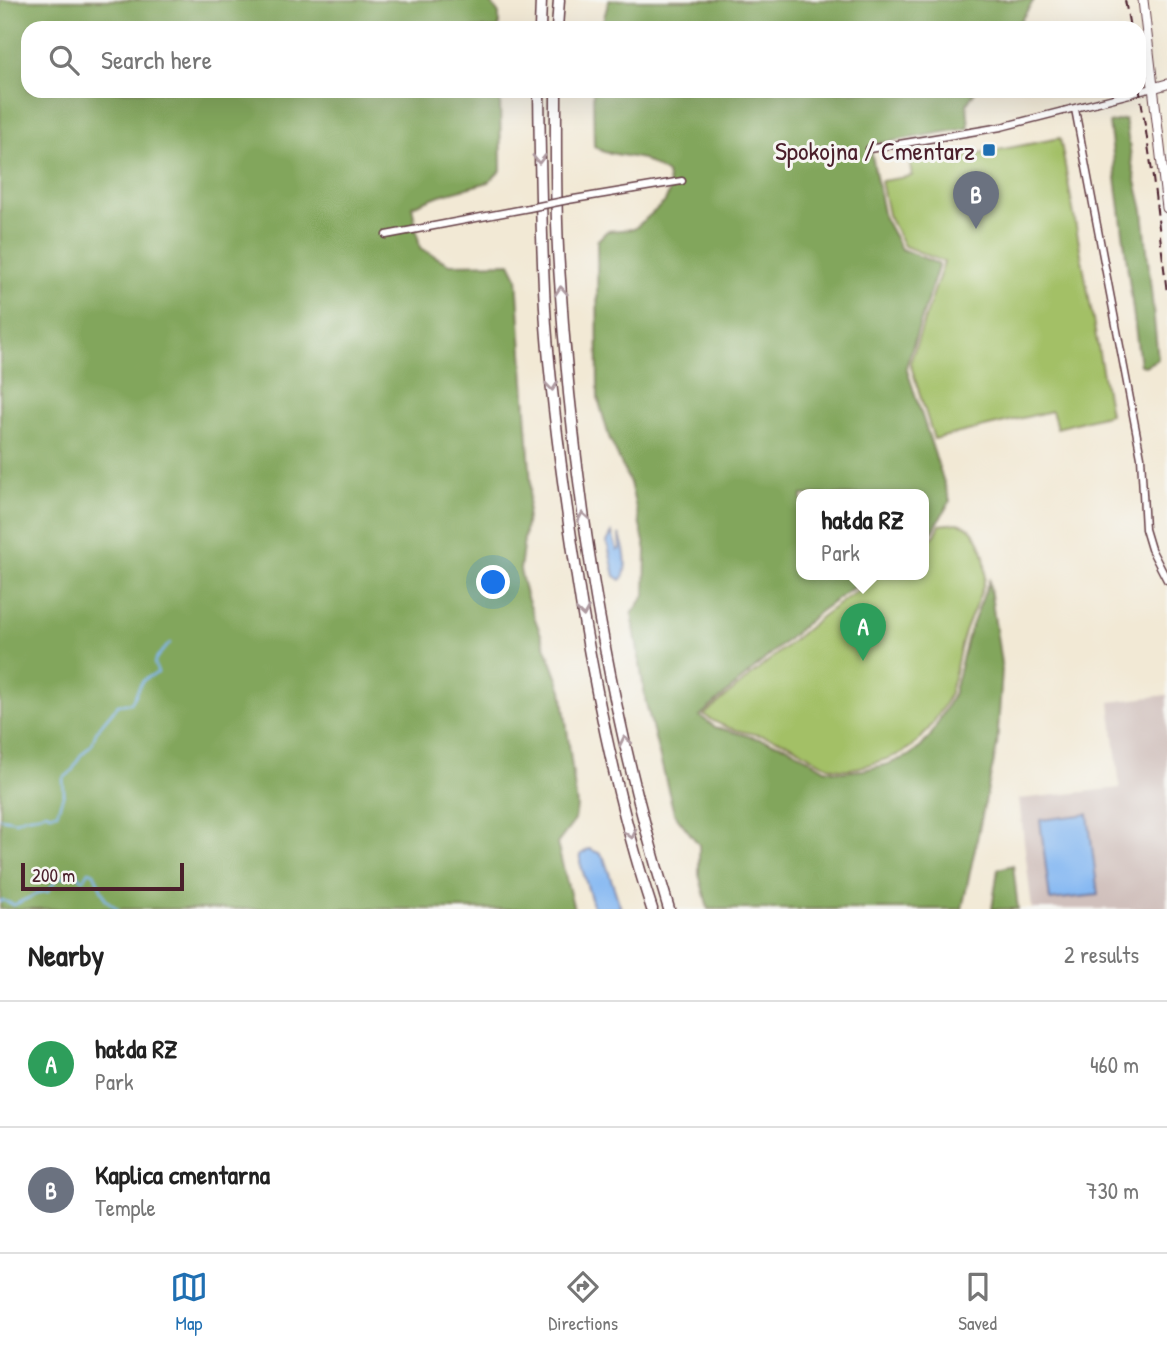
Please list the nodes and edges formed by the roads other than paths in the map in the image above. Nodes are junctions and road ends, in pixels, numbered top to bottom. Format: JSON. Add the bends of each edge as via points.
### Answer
{"nodes":[{"id":1,"x":541,"y":0,"type":"edge"},
{"id":2,"x":559,"y":0,"type":"edge"},
{"id":3,"x":1143,"y":0,"type":"edge"},
{"id":4,"x":540,"y":21,"type":"edge"},
{"id":5,"x":558,"y":21,"type":"edge"},
{"id":6,"x":1145,"y":21,"type":"edge"},
{"id":7,"x":1146,"y":26,"type":"edge"},
{"id":8,"x":1167,"y":84,"type":"edge"},
{"id":9,"x":1153,"y":88,"type":"junction"},
{"id":10,"x":1146,"y":90,"type":"edge"},
{"id":11,"x":539,"y":98,"type":"edge"},
{"id":12,"x":556,"y":98,"type":"edge"},
{"id":13,"x":1116,"y":98,"type":"edge"},
{"id":14,"x":1075,"y":109,"type":"junction"},
{"id":15,"x":869,"y":149,"type":"dead end"},
{"id":16,"x":682,"y":181,"type":"dead end"},
{"id":17,"x":1167,"y":208,"type":"edge"},
{"id":18,"x":386,"y":234,"type":"dead end"},
{"id":19,"x":1167,"y":580,"type":"edge"},
{"id":20,"x":652,"y":909,"type":"edge"},
{"id":21,"x":669,"y":909,"type":"edge"}],
"edges":[{"from":1,"to":4,"type":"highway"},
{"from":2,"to":5,"type":"highway"},
{"from":3,"to":6,"type":"street"},
{"from":7,"to":9,"type":"street"},
{"from":8,"to":9,"type":"street"},
{"from":9,"to":10,"type":"street"},
{"from":9,"to":17,"type":"street"},
{"from":11,"to":20,"type":"highway","one_way":true,"via":[[546,327],[565,504],[599,701]]},
{"from":21,"to":12,"type":"highway","one_way":true,"via":[[609,666],[580,502],[559,265]]},
{"from":13,"to":14,"type":"street"},
{"from":14,"to":15,"type":"street","via":[[982,131]]},
{"from":14,"to":19,"type":"street","via":[[1140,449],[1145,529]]},
{"from":16,"to":18,"type":"street","bridge":true}]}
